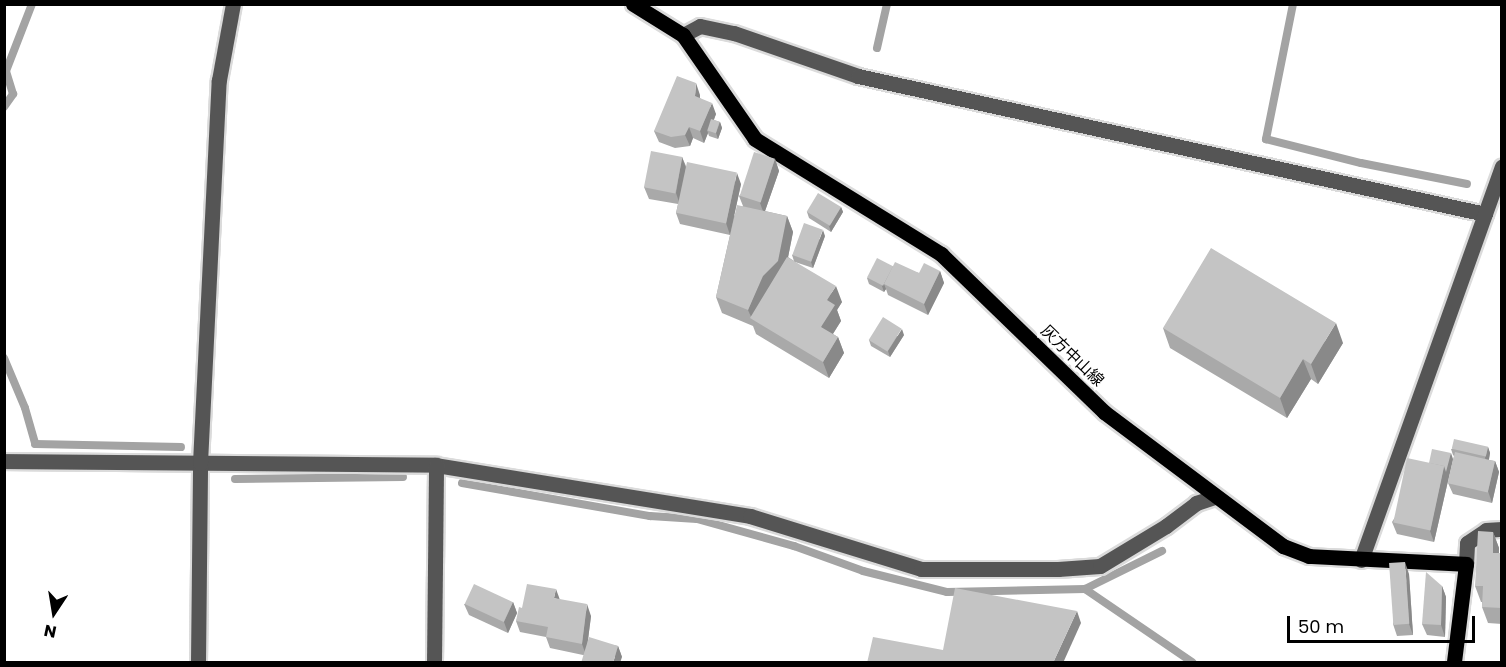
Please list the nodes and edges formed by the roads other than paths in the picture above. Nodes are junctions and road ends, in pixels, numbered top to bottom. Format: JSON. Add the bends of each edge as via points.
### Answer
{"nodes":[{"id":1,"x":233,"y":4,"type":"edge"},
{"id":2,"x":633,"y":4,"type":"edge"},
{"id":3,"x":683,"y":35,"type":"junction"},
{"id":4,"x":1502,"y":167,"type":"edge"},
{"id":5,"x":1485,"y":214,"type":"junction"},
{"id":6,"x":4,"y":461,"type":"edge"},
{"id":7,"x":200,"y":463,"type":"junction"},
{"id":8,"x":436,"y":465,"type":"junction"},
{"id":9,"x":1214,"y":497,"type":"junction"},
{"id":10,"x":1502,"y":529,"type":"edge"},
{"id":11,"x":1361,"y":560,"type":"junction"},
{"id":12,"x":1466,"y":564,"type":"junction"},
{"id":13,"x":198,"y":663,"type":"edge"},
{"id":14,"x":434,"y":663,"type":"edge"},
{"id":15,"x":1454,"y":663,"type":"edge"}],
"edges":[{"from":1,"to":7,"type":"street","via":[[219,80]]},
{"from":2,"to":3,"type":"main road","name":"灰方中山線"},
{"from":3,"to":5,"type":"street","via":[[700,26],[734,33],[858,75]]},
{"from":3,"to":9,"type":"main road","name":"灰方中山線","via":[[755,139],[941,254],[1104,412]]},
{"from":4,"to":5,"type":"street"},
{"from":5,"to":11,"type":"street"},
{"from":6,"to":7,"type":"street"},
{"from":7,"to":8,"type":"street"},
{"from":7,"to":13,"type":"street"},
{"from":8,"to":9,"type":"street","via":[[750,516],[921,569],[1100,566],[1196,503]]},
{"from":8,"to":14,"type":"street"},
{"from":9,"to":11,"type":"main road","name":"灰方中山線","via":[[1298,553]]},
{"from":10,"to":12,"type":"street","via":[[1486,530],[1467,543]]},
{"from":11,"to":12,"type":"main road","name":"灰方中山線"},
{"from":12,"to":15,"type":"main road"}]}
